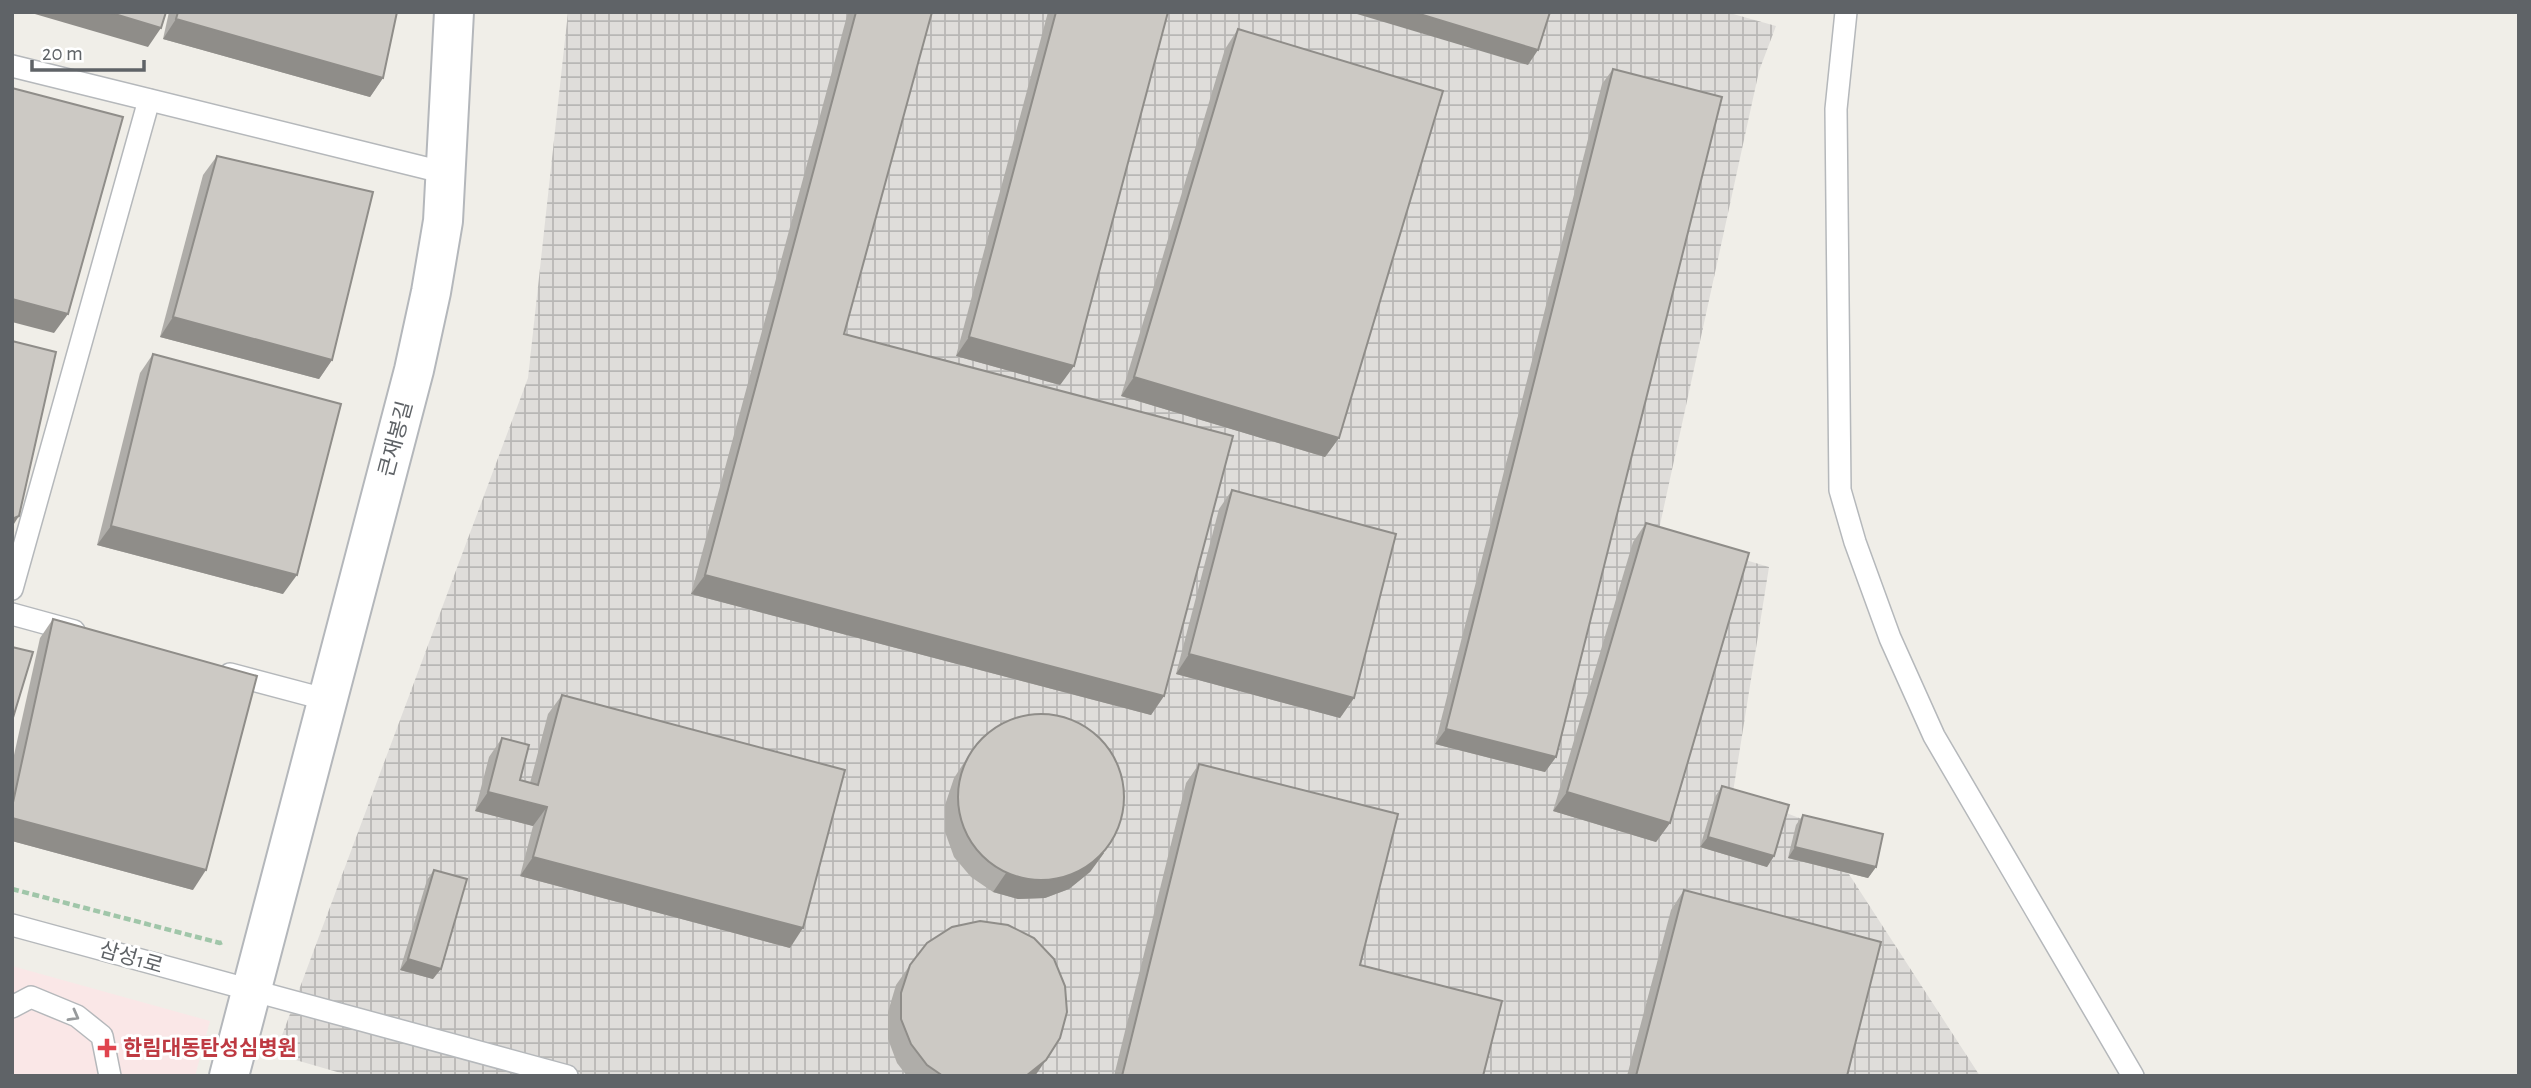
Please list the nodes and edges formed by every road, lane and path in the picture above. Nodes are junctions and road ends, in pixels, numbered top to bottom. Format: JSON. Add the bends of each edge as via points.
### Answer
{"nodes":[{"id":1,"x":454,"y":12,"type":"edge"},
{"id":2,"x":1846,"y":12,"type":"edge"},
{"id":3,"x":12,"y":66,"type":"edge"},
{"id":4,"x":149,"y":100,"type":"junction"},
{"id":5,"x":446,"y":173,"type":"junction"},
{"id":6,"x":12,"y":589,"type":"edge"},
{"id":7,"x":12,"y":614,"type":"edge"},
{"id":8,"x":91,"y":636,"type":"edge"},
{"id":9,"x":209,"y":668,"type":"edge"},
{"id":10,"x":328,"y":700,"type":"junction"},
{"id":11,"x":12,"y":889,"type":"edge"},
{"id":12,"x":12,"y":925,"type":"edge"},
{"id":13,"x":230,"y":939,"type":"dead end"},
{"id":14,"x":251,"y":991,"type":"junction"},
{"id":15,"x":12,"y":1007,"type":"edge"},
{"id":16,"x":110,"y":1076,"type":"edge"},
{"id":17,"x":229,"y":1076,"type":"edge"},
{"id":18,"x":568,"y":1076,"type":"edge"},
{"id":19,"x":2133,"y":1076,"type":"edge"}],
"edges":[{"from":1,"to":5,"type":"street","name":"큰재봉길"},
{"from":2,"to":19,"type":"lane","via":[[1836,109],[1840,489],[1890,638],[1934,736]]},
{"from":3,"to":4,"type":"lane"},
{"from":4,"to":5,"type":"lane"},
{"from":4,"to":6,"type":"lane"},
{"from":5,"to":10,"type":"street","name":"큰재봉길","via":[[443,221],[414,370]]},
{"from":7,"to":8,"type":"lane"},
{"from":9,"to":10,"type":"lane"},
{"from":10,"to":14,"type":"street","name":"큰재봉길"},
{"from":11,"to":13,"type":"path","via":[[220,943]]},
{"from":12,"to":14,"type":"lane","name":"삼성1로"},
{"from":14,"to":17,"type":"street","name":"큰재봉길"},
{"from":14,"to":18,"type":"lane","name":"삼성1로"},
{"from":15,"to":16,"type":"lane","one_way":true,"via":[[31,997],[77,1016],[102,1036]]}]}
